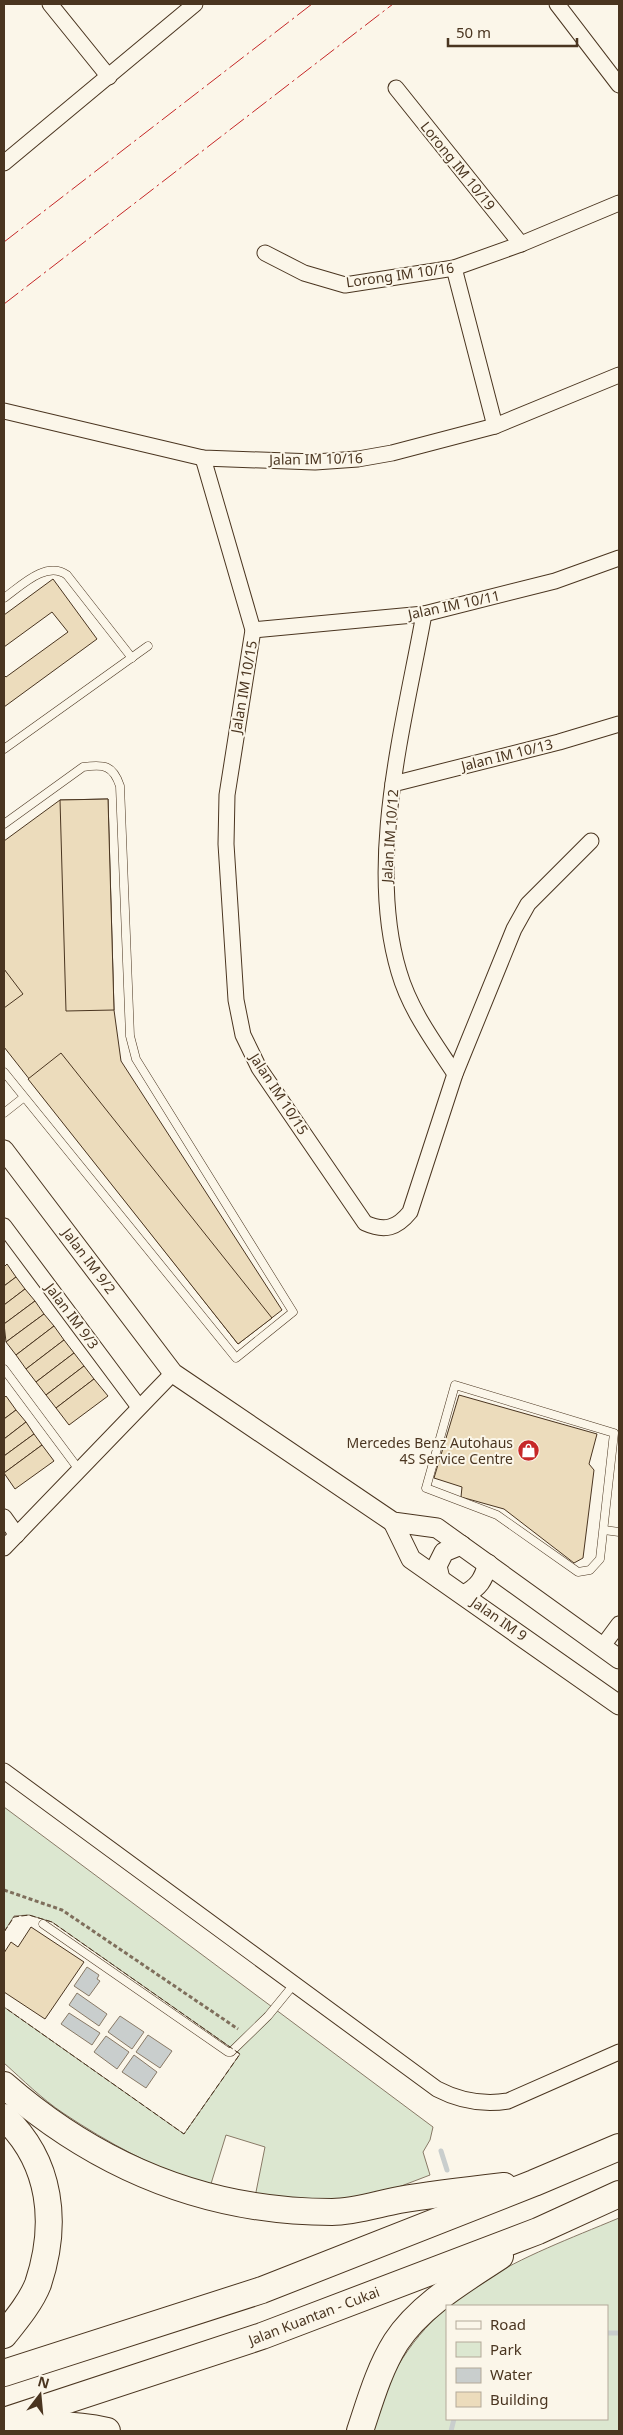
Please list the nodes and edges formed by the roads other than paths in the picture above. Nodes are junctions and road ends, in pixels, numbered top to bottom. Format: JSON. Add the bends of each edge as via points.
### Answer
{"nodes":[{"id":1,"x":50,"y":4,"type":"edge"},
{"id":2,"x":195,"y":4,"type":"edge"},
{"id":3,"x":557,"y":4,"type":"edge"},
{"id":4,"x":109,"y":77,"type":"junction"},
{"id":5,"x":619,"y":85,"type":"edge"},
{"id":6,"x":396,"y":88,"type":"dead end"},
{"id":7,"x":4,"y":163,"type":"edge"},
{"id":8,"x":619,"y":203,"type":"edge"},
{"id":9,"x":521,"y":244,"type":"junction"},
{"id":10,"x":265,"y":253,"type":"dead end"},
{"id":11,"x":454,"y":268,"type":"junction"},
{"id":12,"x":619,"y":375,"type":"edge"},
{"id":13,"x":4,"y":411,"type":"edge"},
{"id":14,"x":495,"y":426,"type":"junction"},
{"id":15,"x":203,"y":458,"type":"junction"},
{"id":16,"x":619,"y":558,"type":"edge"},
{"id":17,"x":4,"y":598,"type":"edge"},
{"id":18,"x":424,"y":614,"type":"junction"},
{"id":19,"x":253,"y":630,"type":"junction"},
{"id":20,"x":148,"y":646,"type":"dead end"},
{"id":21,"x":132,"y":658,"type":"junction"},
{"id":22,"x":619,"y":724,"type":"edge"},
{"id":23,"x":4,"y":750,"type":"edge"},
{"id":24,"x":393,"y":784,"type":"junction"},
{"id":25,"x":4,"y":824,"type":"edge"},
{"id":26,"x":591,"y":841,"type":"dead end"},
{"id":27,"x":4,"y":1072,"type":"edge"},
{"id":28,"x":455,"y":1074,"type":"junction"},
{"id":29,"x":23,"y":1098,"type":"junction"},
{"id":30,"x":4,"y":1113,"type":"edge"},
{"id":31,"x":4,"y":1150,"type":"edge"},
{"id":32,"x":4,"y":1226,"type":"edge"},
{"id":33,"x":4,"y":1369,"type":"edge"},
{"id":34,"x":174,"y":1373,"type":"junction"},
{"id":35,"x":139,"y":1407,"type":"junction"},
{"id":36,"x":80,"y":1471,"type":"junction"},
{"id":37,"x":4,"y":1517,"type":"edge"},
{"id":38,"x":393,"y":1522,"type":"junction"},
{"id":39,"x":604,"y":1530,"type":"junction"},
{"id":40,"x":619,"y":1532,"type":"edge"},
{"id":41,"x":17,"y":1535,"type":"junction"},
{"id":42,"x":461,"y":1545,"type":"junction"},
{"id":43,"x":4,"y":1548,"type":"edge"},
{"id":44,"x":488,"y":1564,"type":"junction"},
{"id":45,"x":440,"y":1579,"type":"junction"},
{"id":46,"x":464,"y":1595,"type":"junction"},
{"id":47,"x":619,"y":1624,"type":"edge"},
{"id":48,"x":602,"y":1647,"type":"junction"},
{"id":49,"x":619,"y":1659,"type":"edge"},
{"id":50,"x":619,"y":1705,"type":"edge"},
{"id":51,"x":4,"y":1771,"type":"edge"},
{"id":52,"x":43,"y":1924,"type":"dead end"},
{"id":53,"x":294,"y":1983,"type":"junction"},
{"id":54,"x":619,"y":2052,"type":"edge"},
{"id":55,"x":4,"y":2085,"type":"edge"},
{"id":56,"x":4,"y":2117,"type":"edge"},
{"id":57,"x":619,"y":2147,"type":"edge"},
{"id":58,"x":534,"y":2183,"type":"junction"},
{"id":59,"x":619,"y":2194,"type":"edge"},
{"id":60,"x":538,"y":2231,"type":"junction"},
{"id":61,"x":4,"y":2335,"type":"edge"},
{"id":62,"x":4,"y":2373,"type":"edge"},
{"id":63,"x":4,"y":2421,"type":"edge"},
{"id":64,"x":4,"y":2429,"type":"edge"},
{"id":65,"x":106,"y":2431,"type":"edge"},
{"id":66,"x":360,"y":2431,"type":"edge"}],
"edges":[{"from":1,"to":4,"type":"street"},
{"from":2,"to":4,"type":"street"},
{"from":3,"to":5,"type":"street"},
{"from":4,"to":7,"type":"street"},
{"from":6,"to":9,"type":"street","name":"Lorong IM 10/19"},
{"from":8,"to":9,"type":"street","name":"Lorong IM 10/16"},
{"from":9,"to":11,"type":"street","name":"Lorong IM 10/16"},
{"from":10,"to":11,"type":"street","name":"Lorong IM 10/16","via":[[304,272],[345,285]]},
{"from":11,"to":14,"type":"street"},
{"from":12,"to":14,"type":"street","name":"Jalan IM 10/16"},
{"from":13,"to":15,"type":"street","name":"Jalan IM 10/16"},
{"from":14,"to":15,"type":"street","name":"Jalan IM 10/16","via":[[358,459],[315,462]]},
{"from":15,"to":19,"type":"street","name":"Jalan IM 10/15"},
{"from":16,"to":18,"type":"street","name":"Jalan IM 10/11","via":[[555,581]]},
{"from":17,"to":21,"type":"lane","via":[[35,576],[52,570],[61,571]]},
{"from":18,"to":19,"type":"street","name":"Jalan IM 10/11"},
{"from":18,"to":24,"type":"street","name":"Jalan IM 10/12"},
{"from":19,"to":28,"type":"street","name":"Jalan IM 10/15","via":[[232,757],[226,834],[236,1000],[243,1035],[259,1068],[354,1207],[366,1223],[376,1228],[394,1227],[410,1212]]},
{"from":20,"to":21,"type":"lane"},
{"from":21,"to":23,"type":"lane"},
{"from":22,"to":24,"type":"street","name":"Jalan IM 10/13"},
{"from":24,"to":28,"type":"street","name":"Jalan IM 10/12","via":[[387,842],[389,928],[399,973],[416,1015]]},
{"from":25,"to":29,"type":"lane","via":[[83,767],[99,765],[116,774],[120,786],[130,1036],[136,1060],[293,1312],[236,1358]]},
{"from":26,"to":28,"type":"street","name":"Jalan IM 10/15","via":[[528,904],[514,929]]},
{"from":27,"to":29,"type":"lane"},
{"from":29,"to":30,"type":"lane"},
{"from":31,"to":34,"type":"street","name":"Jalan IM 9/2"},
{"from":32,"to":35,"type":"street","name":"Jalan IM 9/3"},
{"from":33,"to":36,"type":"lane"},
{"from":34,"to":35,"type":"street"},
{"from":34,"to":38,"type":"street","name":"Jalan IM 9"},
{"from":35,"to":36,"type":"street"},
{"from":36,"to":41,"type":"street"},
{"from":37,"to":41,"type":"street"},
{"from":38,"to":42,"type":"street","name":"Jalan IM 9","via":[[437,1528]]},
{"from":38,"to":45,"type":"street","name":"Jalan IM 9","via":[[411,1559]]},
{"from":39,"to":39,"type":"lane","via":[[600,1559],[590,1570],[578,1572],[497,1515],[426,1488],[455,1385],[614,1433]]},
{"from":39,"to":40,"type":"lane"},
{"from":41,"to":43,"type":"street"},
{"from":42,"to":44,"type":"street","name":"Jalan IM 9"},
{"from":42,"to":45,"type":"street","via":[[444,1552],[438,1566]]},
{"from":44,"to":46,"type":"street","via":[[484,1579],[477,1588]]},
{"from":44,"to":48,"type":"street","name":"Jalan IM 9"},
{"from":45,"to":46,"type":"street","name":"Jalan IM 9"},
{"from":46,"to":50,"type":"street","name":"Jalan IM 9"},
{"from":47,"to":48,"type":"street"},
{"from":48,"to":49,"type":"street","name":"Jalan IM 9"},
{"from":51,"to":53,"type":"street"},
{"from":52,"to":53,"type":"lane","via":[[228,2052],[249,2036]]},
{"from":53,"to":54,"type":"street","via":[[452,2097],[489,2104],[508,2101]]},
{"from":55,"to":58,"type":"highway","via":[[26,2105],[87,2148],[146,2177],[210,2197],[274,2208],[334,2212],[445,2192]]},
{"from":56,"to":61,"type":"highway","via":[[29,2149],[44,2180],[50,2210],[49,2238],[37,2285],[20,2316]]},
{"from":57,"to":58,"type":"highway"},
{"from":58,"to":62,"type":"highway","via":[[262,2290]]},
{"from":59,"to":60,"type":"highway","name":"Jalan Kuantan - Cukai"},
{"from":60,"to":63,"type":"highway","name":"Jalan Kuantan - Cukai","via":[[262,2336]]},
{"from":60,"to":66,"type":"highway","via":[[427,2308],[397,2341],[374,2387]]},
{"from":64,"to":65,"type":"highway","via":[[44,2424]]}]}
